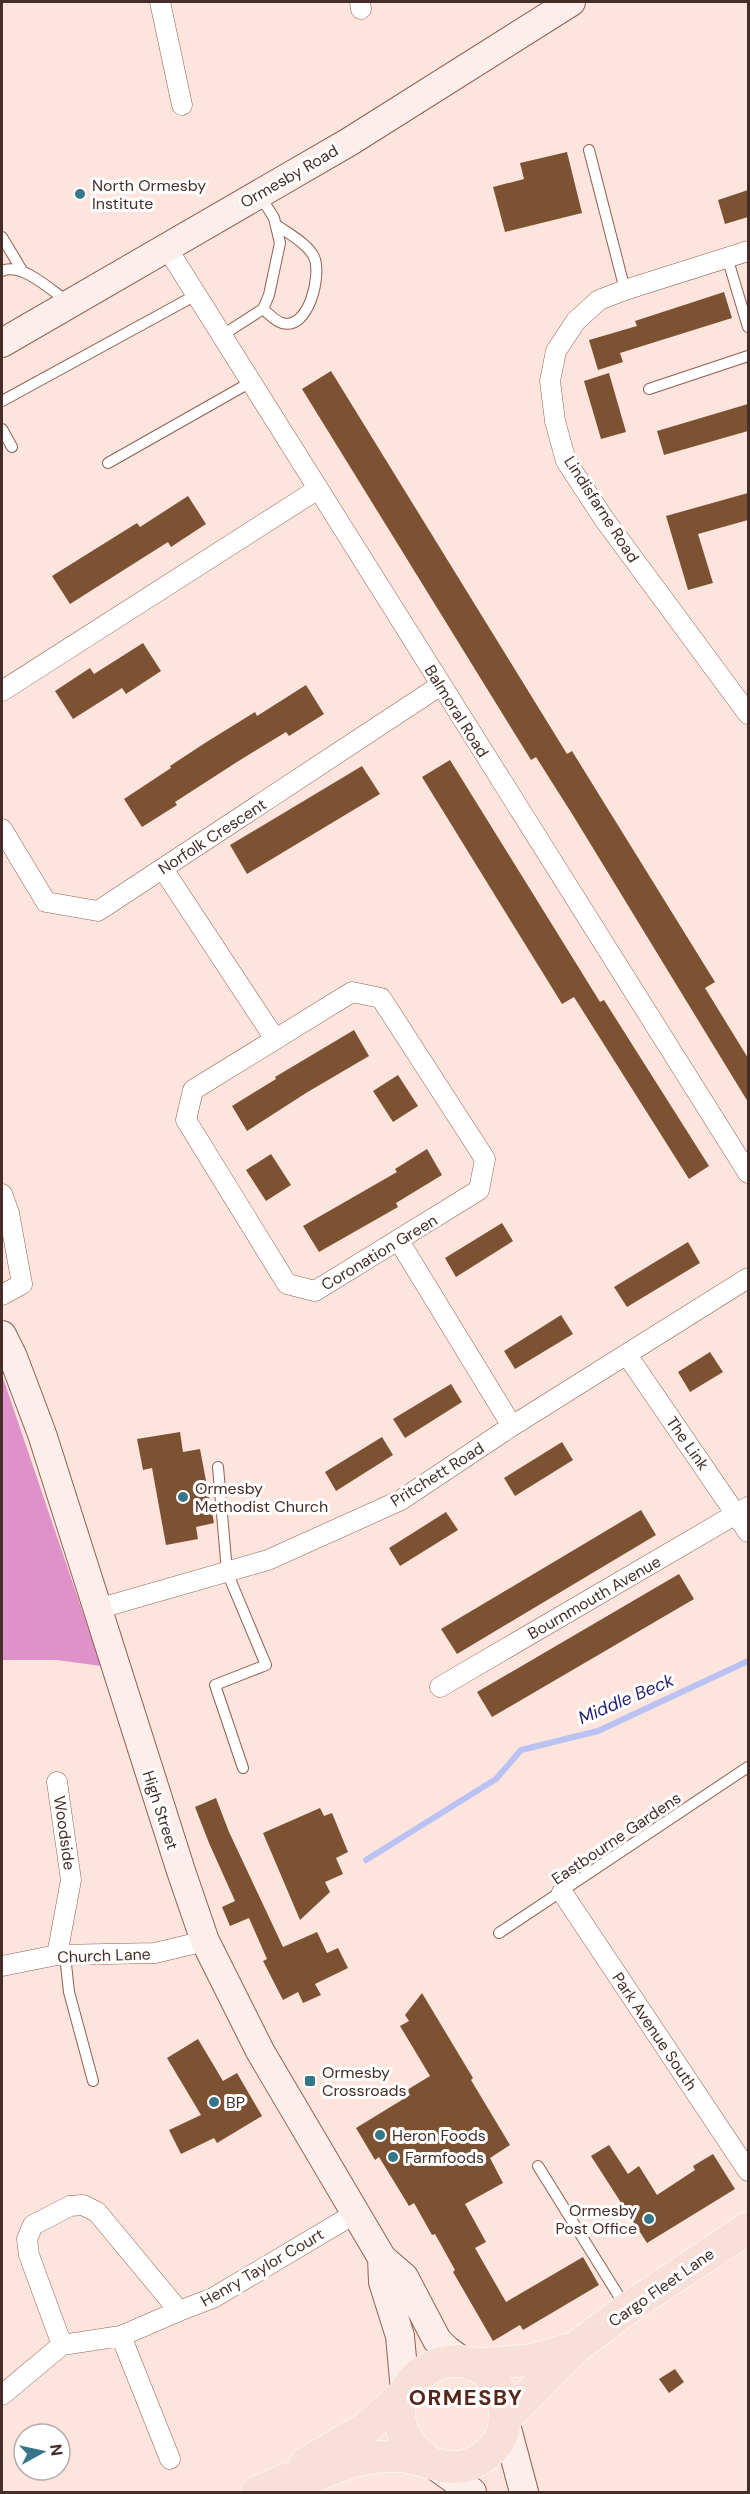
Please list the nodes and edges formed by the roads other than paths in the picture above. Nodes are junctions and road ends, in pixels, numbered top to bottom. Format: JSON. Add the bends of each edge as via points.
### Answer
{"nodes":[{"id":1,"x":160,"y":2,"type":"edge"},
{"id":2,"x":571,"y":2,"type":"edge"},
{"id":3,"x":182,"y":105,"type":"dead end"},
{"id":4,"x":589,"y":150,"type":"dead end"},
{"id":5,"x":259,"y":194,"type":"junction"},
{"id":6,"x":278,"y":226,"type":"junction"},
{"id":7,"x":2,"y":237,"type":"edge"},
{"id":8,"x":166,"y":248,"type":"junction"},
{"id":9,"x":748,"y":251,"type":"edge"},
{"id":10,"x":727,"y":257,"type":"junction"},
{"id":11,"x":2,"y":272,"type":"edge"},
{"id":12,"x":23,"y":272,"type":"junction"},
{"id":13,"x":625,"y":290,"type":"junction"},
{"id":14,"x":196,"y":295,"type":"junction"},
{"id":15,"x":71,"y":304,"type":"junction"},
{"id":16,"x":263,"y":309,"type":"junction"},
{"id":17,"x":748,"y":327,"type":"edge"},
{"id":18,"x":221,"y":336,"type":"junction"},
{"id":19,"x":2,"y":343,"type":"edge"},
{"id":20,"x":748,"y":356,"type":"edge"},
{"id":21,"x":251,"y":382,"type":"junction"},
{"id":22,"x":650,"y":389,"type":"dead end"},
{"id":23,"x":2,"y":401,"type":"edge"},
{"id":24,"x":2,"y":429,"type":"edge"},
{"id":25,"x":12,"y":447,"type":"dead end"},
{"id":26,"x":108,"y":463,"type":"dead end"},
{"id":27,"x":318,"y":489,"type":"junction"},
{"id":28,"x":441,"y":686,"type":"junction"},
{"id":29,"x":2,"y":691,"type":"edge"},
{"id":30,"x":748,"y":714,"type":"edge"},
{"id":31,"x":2,"y":829,"type":"edge"},
{"id":32,"x":163,"y":868,"type":"junction"},
{"id":33,"x":275,"y":1039,"type":"junction"},
{"id":34,"x":748,"y":1173,"type":"edge"},
{"id":35,"x":2,"y":1194,"type":"edge"},
{"id":36,"x":399,"y":1241,"type":"junction"},
{"id":37,"x":748,"y":1278,"type":"edge"},
{"id":38,"x":2,"y":1294,"type":"edge"},
{"id":39,"x":2,"y":1335,"type":"edge"},
{"id":40,"x":627,"y":1355,"type":"junction"},
{"id":41,"x":512,"y":1426,"type":"junction"},
{"id":42,"x":218,"y":1467,"type":"dead end"},
{"id":43,"x":743,"y":1510,"type":"edge"},
{"id":44,"x":748,"y":1532,"type":"edge"},
{"id":45,"x":227,"y":1572,"type":"junction"},
{"id":46,"x":98,"y":1609,"type":"junction"},
{"id":47,"x":440,"y":1687,"type":"dead end"},
{"id":48,"x":748,"y":1767,"type":"edge"},
{"id":49,"x":243,"y":1768,"type":"dead end"},
{"id":50,"x":57,"y":1782,"type":"dead end"},
{"id":51,"x":562,"y":1892,"type":"junction"},
{"id":52,"x":499,"y":1933,"type":"dead end"},
{"id":53,"x":205,"y":1941,"type":"junction"},
{"id":54,"x":61,"y":1955,"type":"junction"},
{"id":55,"x":2,"y":1966,"type":"edge"},
{"id":56,"x":93,"y":2081,"type":"dead end"},
{"id":57,"x":538,"y":2166,"type":"dead end"},
{"id":58,"x":748,"y":2171,"type":"edge"},
{"id":59,"x":356,"y":2213,"type":"junction"},
{"id":60,"x":748,"y":2228,"type":"edge"},
{"id":61,"x":382,"y":2258,"type":"junction"},
{"id":62,"x":627,"y":2309,"type":"junction"},
{"id":63,"x":179,"y":2311,"type":"junction"},
{"id":64,"x":121,"y":2336,"type":"junction"},
{"id":65,"x":62,"y":2345,"type":"junction"},
{"id":66,"x":575,"y":2348,"type":"junction"},
{"id":67,"x":469,"y":2364,"type":"junction"},
{"id":68,"x":404,"y":2393,"type":"junction"},
{"id":69,"x":2,"y":2395,"type":"edge"},
{"id":70,"x":505,"y":2420,"type":"junction"},
{"id":71,"x":170,"y":2459,"type":"dead end"},
{"id":72,"x":429,"y":2462,"type":"junction"},
{"id":73,"x":291,"y":2478,"type":"junction"},
{"id":74,"x":258,"y":2493,"type":"edge"},
{"id":75,"x":472,"y":2493,"type":"edge"},
{"id":76,"x":524,"y":2493,"type":"edge"}],
"edges":[{"from":1,"to":3,"type":"street"},
{"from":2,"to":5,"type":"main road","name":"Ormesby Road"},
{"from":4,"to":13,"type":"lane"},
{"from":5,"to":6,"type":"lane"},
{"from":5,"to":8,"type":"main road","name":"Ormesby Road"},
{"from":6,"to":16,"type":"lane","via":[[276,267]]},
{"from":6,"to":16,"type":"lane","via":[[314,257],[315,284],[302,318],[290,324],[280,323]]},
{"from":7,"to":12,"type":"lane"},
{"from":8,"to":14,"type":"street","name":"Balmoral Road"},
{"from":8,"to":15,"type":"main road","name":"Ormesby Road"},
{"from":9,"to":10,"type":"street","name":"Lindisfarne Road"},
{"from":10,"to":13,"type":"street","name":"Lindisfarne Road"},
{"from":10,"to":17,"type":"lane"},
{"from":11,"to":12,"type":"lane"},
{"from":12,"to":15,"type":"lane"},
{"from":13,"to":30,"type":"street","name":"Lindisfarne Road","via":[[599,300],[576,321],[556,351],[550,381],[566,461],[604,519]]},
{"from":14,"to":18,"type":"street","name":"Balmoral Road"},
{"from":14,"to":23,"type":"lane"},
{"from":15,"to":19,"type":"main road","name":"Ormesby Road"},
{"from":16,"to":18,"type":"lane"},
{"from":18,"to":21,"type":"street","name":"Balmoral Road"},
{"from":20,"to":22,"type":"lane"},
{"from":21,"to":26,"type":"lane"},
{"from":21,"to":27,"type":"street","name":"Balmoral Road"},
{"from":24,"to":25,"type":"lane"},
{"from":27,"to":28,"type":"street","name":"Balmoral Road"},
{"from":27,"to":29,"type":"street"},
{"from":28,"to":32,"type":"street","name":"Norfolk Crescent"},
{"from":28,"to":34,"type":"street","name":"Balmoral Road"},
{"from":31,"to":32,"type":"street","name":"Norfolk Crescent","via":[[46,902],[98,911]]},
{"from":32,"to":33,"type":"street"},
{"from":33,"to":36,"type":"street","name":"Coronation Green","via":[[352,992],[381,998],[485,1159],[479,1190]]},
{"from":33,"to":36,"type":"street","name":"Coronation Green","via":[[193,1090],[186,1120],[238,1208],[287,1284],[315,1291]]},
{"from":35,"to":38,"type":"street","via":[[22,1284]]},
{"from":36,"to":41,"type":"street"},
{"from":37,"to":40,"type":"street","name":"Pritchett Road"},
{"from":39,"to":46,"type":"main road","name":"High Street","via":[[42,1434]]},
{"from":40,"to":41,"type":"street","name":"Pritchett Road"},
{"from":40,"to":43,"type":"street","name":"The Link"},
{"from":41,"to":45,"type":"street","name":"Pritchett Road","via":[[401,1500],[268,1560]]},
{"from":42,"to":45,"type":"lane"},
{"from":43,"to":44,"type":"street","name":"The Link"},
{"from":43,"to":47,"type":"street","name":"Bournmouth Avenue"},
{"from":45,"to":46,"type":"street","name":"Pritchett Road"},
{"from":45,"to":49,"type":"lane","via":[[266,1665],[215,1685]]},
{"from":46,"to":53,"type":"main road","name":"High Street"},
{"from":48,"to":51,"type":"lane","name":"Eastbourne Gardens"},
{"from":50,"to":54,"type":"street","name":"Woodside","via":[[71,1880]]},
{"from":51,"to":52,"type":"lane","name":"Eastbourne Gardens"},
{"from":51,"to":58,"type":"street","name":"Park Avenue South"},
{"from":53,"to":54,"type":"street","name":"Church Lane","via":[[154,1953]]},
{"from":53,"to":59,"type":"main road","name":"High Street","via":[[260,2051]]},
{"from":54,"to":55,"type":"street","name":"Church Lane"},
{"from":54,"to":56,"type":"lane"},
{"from":57,"to":62,"type":"lane"},
{"from":59,"to":61,"type":"main road","name":"High Street"},
{"from":59,"to":63,"type":"street","name":"Henry Taylor Court","via":[[213,2298]]},
{"from":60,"to":62,"type":"main road","name":"Cargo Fleet Lane"},
{"from":61,"to":67,"type":"main road","name":"High Street","via":[[404,2277],[437,2340]]},
{"from":61,"to":68,"type":"main road","name":"High Street","via":[[383,2282],[400,2336]]},
{"from":62,"to":66,"type":"main road","name":"Cargo Fleet Lane"},
{"from":63,"to":64,"type":"street","name":"Henry Taylor Court"},
{"from":63,"to":65,"type":"street","via":[[97,2212],[83,2205],[70,2206],[33,2225],[27,2239],[29,2255]]},
{"from":64,"to":65,"type":"street"},
{"from":64,"to":71,"type":"street"},
{"from":65,"to":69,"type":"street"},
{"from":66,"to":67,"type":"main road","name":"Cargo Fleet Lane","via":[[515,2362]]},
{"from":66,"to":70,"type":"main road","name":"Cargo Fleet Lane"},
{"from":67,"to":68,"type":"main road","via":[[447,2361],[430,2366],[415,2376]]},
{"from":67,"to":70,"type":"main road","via":[[487,2374],[498,2387]]},
{"from":68,"to":72,"type":"main road","via":[[401,2426],[411,2446]]},
{"from":68,"to":73,"type":"main road","via":[[366,2428],[309,2461]]},
{"from":70,"to":72,"type":"main road","via":[[496,2444],[478,2461],[455,2467]]},
{"from":70,"to":76,"type":"main road"},
{"from":72,"to":73,"type":"main road","via":[[396,2456],[366,2458],[314,2476]]},
{"from":72,"to":75,"type":"main road"},
{"from":73,"to":74,"type":"main road"}]}
